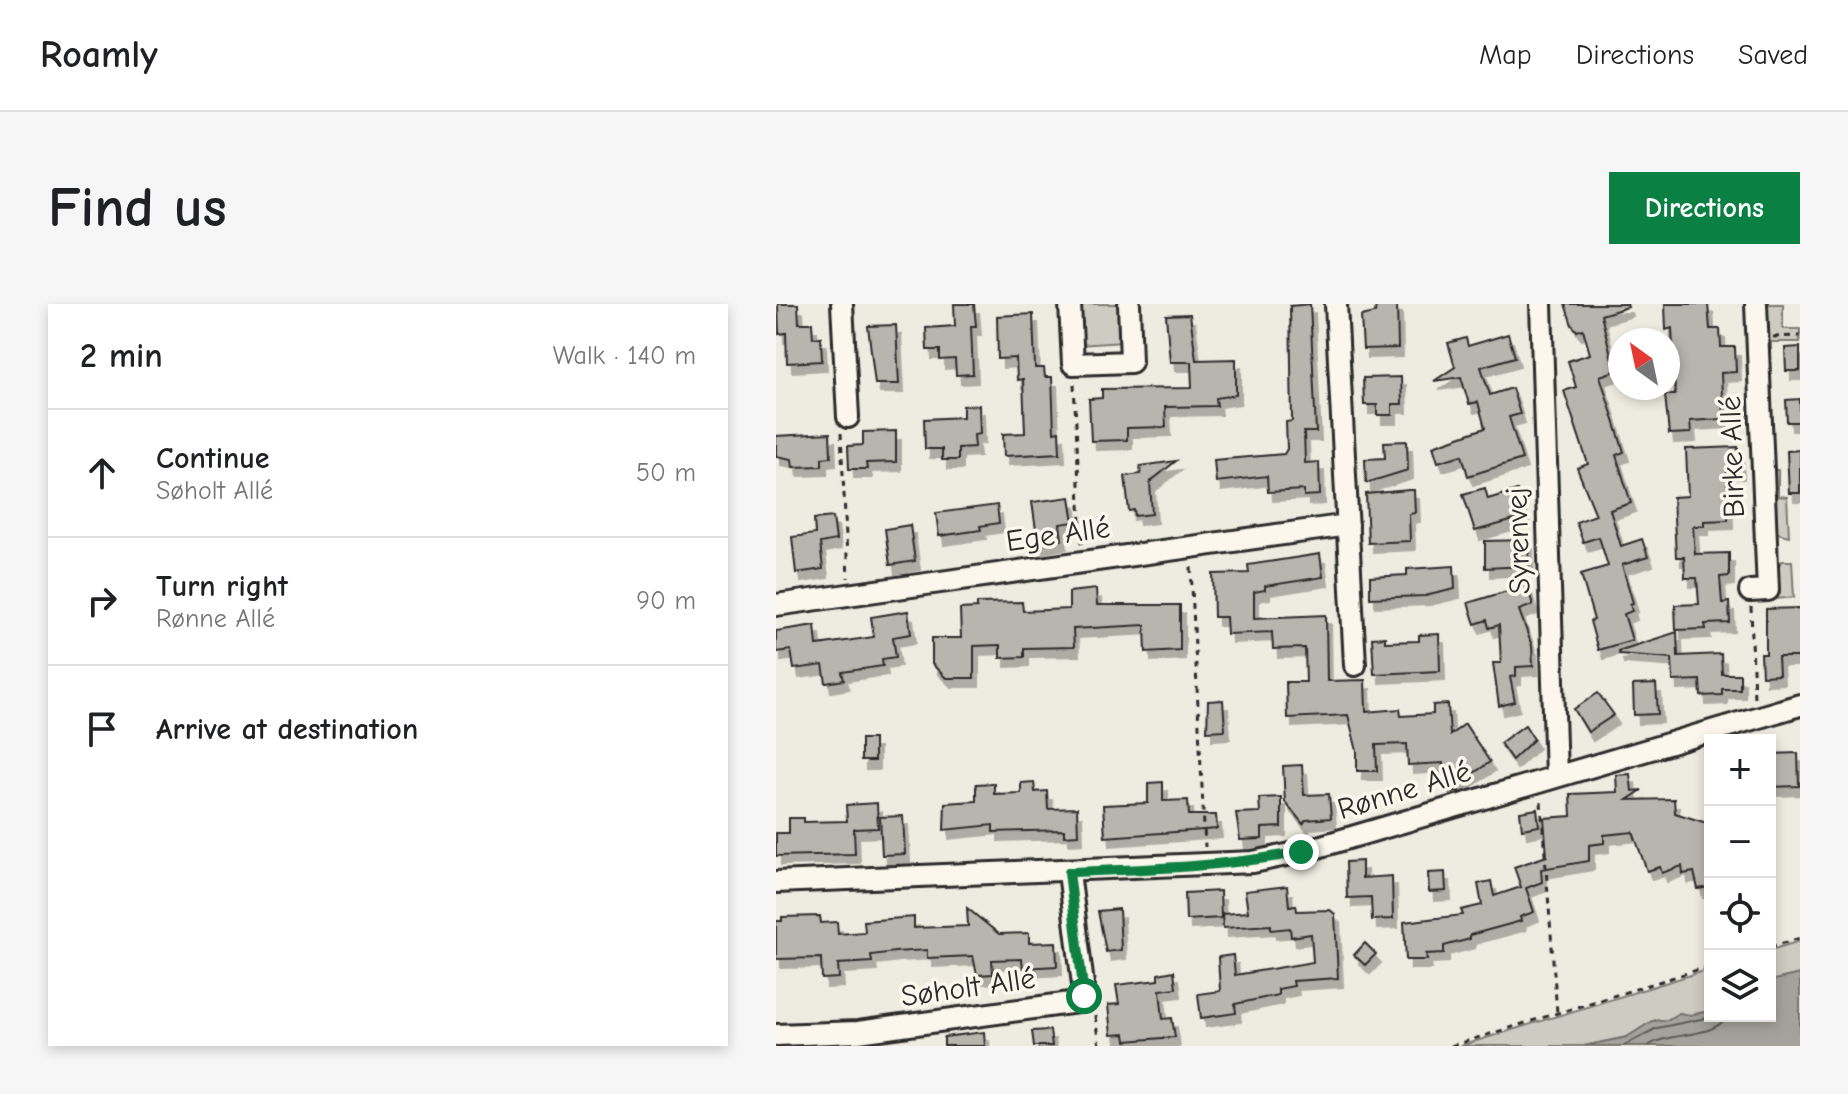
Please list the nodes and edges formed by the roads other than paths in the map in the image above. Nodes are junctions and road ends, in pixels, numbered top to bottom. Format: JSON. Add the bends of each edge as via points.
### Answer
{"nodes":[{"id":1,"x":842,"y":304,"type":"edge"},
{"id":2,"x":1070,"y":304,"type":"edge"},
{"id":3,"x":1129,"y":304,"type":"edge"},
{"id":4,"x":1336,"y":304,"type":"edge"},
{"id":5,"x":1541,"y":304,"type":"edge"},
{"id":6,"x":1756,"y":304,"type":"edge"},
{"id":7,"x":848,"y":417,"type":"road end"},
{"id":8,"x":1348,"y":525,"type":"junction"},
{"id":9,"x":1750,"y":591,"type":"road end"},
{"id":10,"x":776,"y":605,"type":"edge"},
{"id":11,"x":1355,"y":665,"type":"dead end"},
{"id":12,"x":1800,"y":705,"type":"edge"},
{"id":13,"x":1548,"y":778,"type":"junction"},
{"id":14,"x":1069,"y":872,"type":"junction"},
{"id":15,"x":776,"y":882,"type":"edge"},
{"id":16,"x":776,"y":1035,"type":"edge"}],
"edges":[{"from":1,"to":7,"type":"street"},
{"from":2,"to":3,"type":"street","via":[[1073,364],[1131,362]]},
{"from":4,"to":8,"type":"street"},
{"from":5,"to":13,"type":"street","name":"Syrenvej"},
{"from":6,"to":9,"type":"street","name":"Birke Allé","via":[[1768,590]]},
{"from":8,"to":10,"type":"street","name":"Ege Allé"},
{"from":8,"to":11,"type":"street"},
{"from":12,"to":13,"type":"street","name":"Rønne Allé"},
{"from":13,"to":14,"type":"street","name":"Rønne Allé","via":[[1253,862]]},
{"from":14,"to":15,"type":"street","name":"Rønne Allé"},
{"from":14,"to":16,"type":"street","name":"Søholt Allé","via":[[1085,1001],[858,1032]]}]}
